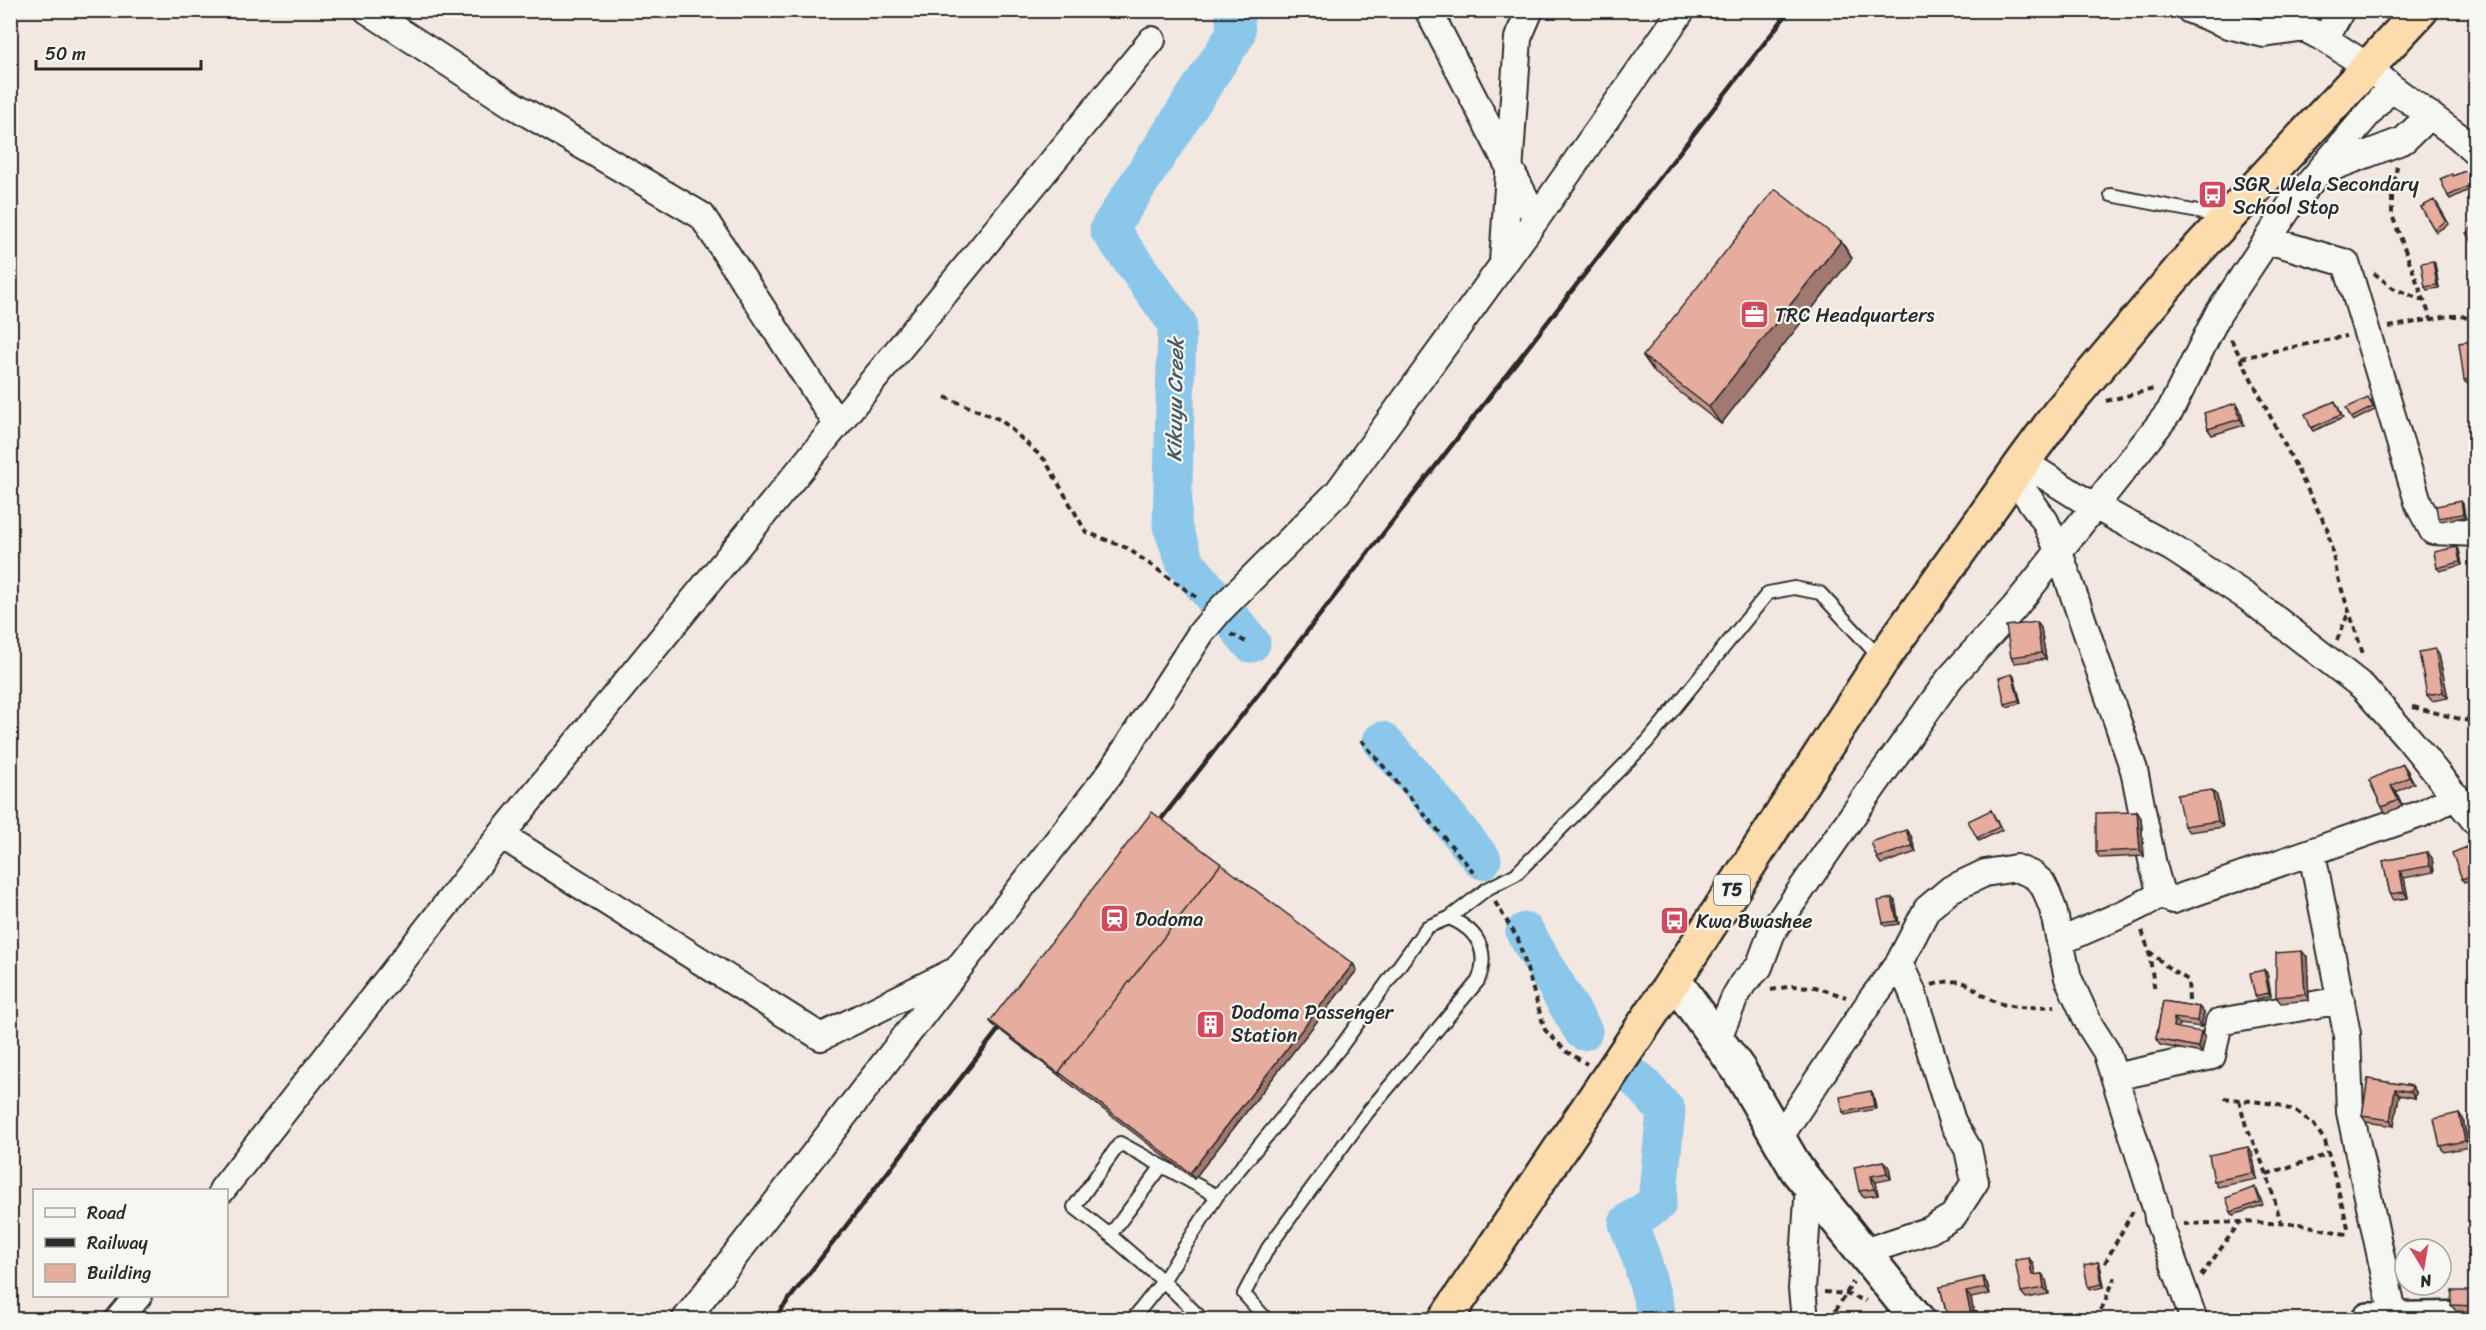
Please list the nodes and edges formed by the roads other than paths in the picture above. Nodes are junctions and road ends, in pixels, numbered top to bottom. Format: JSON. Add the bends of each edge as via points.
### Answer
{"nodes":[{"id":1,"x":367,"y":10,"type":"edge"},
{"id":2,"x":1428,"y":10,"type":"edge"},
{"id":3,"x":1530,"y":10,"type":"edge"},
{"id":4,"x":1682,"y":10,"type":"edge"},
{"id":5,"x":2190,"y":10,"type":"edge"},
{"id":6,"x":2271,"y":10,"type":"edge"},
{"id":7,"x":2341,"y":10,"type":"edge"},
{"id":8,"x":2421,"y":10,"type":"edge"},
{"id":9,"x":2315,"y":34,"type":"junction"},
{"id":10,"x":1152,"y":40,"type":"dead end"},
{"id":11,"x":2379,"y":76,"type":"junction"},
{"id":12,"x":2430,"y":115,"type":"junction"},
{"id":13,"x":2475,"y":152,"type":"edge"},
{"id":14,"x":1509,"y":168,"type":"junction"},
{"id":15,"x":2319,"y":172,"type":"junction"},
{"id":16,"x":2112,"y":195,"type":"dead end"},
{"id":17,"x":2226,"y":217,"type":"junction"},
{"id":18,"x":1536,"y":219,"type":"junction"},
{"id":19,"x":2268,"y":240,"type":"junction"},
{"id":20,"x":1503,"y":262,"type":"junction"},
{"id":21,"x":837,"y":424,"type":"junction"},
{"id":22,"x":2018,"y":469,"type":"junction"},
{"id":23,"x":2096,"y":506,"type":"junction"},
{"id":24,"x":2475,"y":534,"type":"edge"},
{"id":25,"x":2059,"y":552,"type":"junction"},
{"id":26,"x":1882,"y":660,"type":"junction"},
{"id":27,"x":2456,"y":796,"type":"junction"},
{"id":28,"x":2475,"y":822,"type":"edge"},
{"id":29,"x":501,"y":834,"type":"junction"},
{"id":30,"x":2312,"y":853,"type":"junction"},
{"id":31,"x":2161,"y":894,"type":"junction"},
{"id":32,"x":1449,"y":918,"type":"junction"},
{"id":33,"x":2060,"y":942,"type":"junction"},
{"id":34,"x":1899,"y":963,"type":"junction"},
{"id":35,"x":957,"y":970,"type":"junction"},
{"id":36,"x":1674,"y":980,"type":"junction"},
{"id":37,"x":2340,"y":1000,"type":"junction"},
{"id":38,"x":1717,"y":1040,"type":"junction"},
{"id":39,"x":2114,"y":1077,"type":"junction"},
{"id":40,"x":1779,"y":1138,"type":"junction"},
{"id":41,"x":1162,"y":1166,"type":"junction"},
{"id":42,"x":1809,"y":1185,"type":"junction"},
{"id":43,"x":224,"y":1189,"type":"edge"},
{"id":44,"x":1217,"y":1196,"type":"junction"},
{"id":45,"x":1110,"y":1234,"type":"junction"},
{"id":46,"x":1865,"y":1254,"type":"junction"},
{"id":47,"x":1163,"y":1281,"type":"junction"},
{"id":48,"x":137,"y":1297,"type":"edge"},
{"id":49,"x":2190,"y":1309,"type":"edge"},
{"id":50,"x":2475,"y":1318,"type":"edge"},
{"id":51,"x":2381,"y":1319,"type":"edge"},
{"id":52,"x":118,"y":1320,"type":"edge"},
{"id":53,"x":686,"y":1320,"type":"edge"},
{"id":54,"x":1132,"y":1320,"type":"edge"},
{"id":55,"x":1203,"y":1320,"type":"edge"},
{"id":56,"x":1267,"y":1320,"type":"edge"},
{"id":57,"x":1445,"y":1320,"type":"edge"},
{"id":58,"x":1805,"y":1320,"type":"edge"},
{"id":59,"x":1918,"y":1320,"type":"edge"}],
"edges":[{"from":1,"to":21,"type":"street","via":[[510,103],[702,216]]},
{"from":2,"to":14,"type":"street"},
{"from":3,"to":14,"type":"street","via":[[1518,38]]},
{"from":4,"to":18,"type":"street"},
{"from":5,"to":9,"type":"street","via":[[2228,26],[2264,34]]},
{"from":6,"to":9,"type":"street"},
{"from":7,"to":9,"type":"street"},
{"from":8,"to":11,"type":"highway","number":"T5"},
{"from":9,"to":11,"type":"street"},
{"from":10,"to":21,"type":"street"},
{"from":11,"to":12,"type":"street"},
{"from":11,"to":15,"type":"street"},
{"from":11,"to":17,"type":"highway","number":"T5"},
{"from":12,"to":13,"type":"street"},
{"from":12,"to":15,"type":"street","via":[[2404,140]]},
{"from":14,"to":18,"type":"street"},
{"from":14,"to":20,"type":"street"},
{"from":15,"to":19,"type":"street"},
{"from":16,"to":17,"type":"lane"},
{"from":17,"to":22,"type":"highway","number":"T5","via":[[2059,413]]},
{"from":18,"to":20,"type":"street"},
{"from":19,"to":23,"type":"street","via":[[2218,314],[2170,411]]},
{"from":19,"to":24,"type":"street","via":[[2346,263],[2419,505],[2433,531]]},
{"from":20,"to":35,"type":"street","via":[[1338,492],[1201,633],[1111,772]]},
{"from":21,"to":29,"type":"street"},
{"from":22,"to":23,"type":"street"},
{"from":22,"to":25,"type":"street"},
{"from":22,"to":26,"type":"highway","number":"T5"},
{"from":23,"to":25,"type":"street"},
{"from":23,"to":27,"type":"street","via":[[2172,548],[2247,597],[2362,687]]},
{"from":25,"to":31,"type":"street","via":[[2134,770]]},
{"from":25,"to":38,"type":"street","via":[[1950,678],[1836,839],[1772,932],[1759,967],[1743,983]]},
{"from":26,"to":32,"type":"lane","via":[[1820,593],[1794,588],[1768,593],[1639,750],[1516,874],[1487,889]]},
{"from":26,"to":36,"type":"highway","number":"T5"},
{"from":27,"to":28,"type":"street"},
{"from":27,"to":30,"type":"street","via":[[2423,813]]},
{"from":29,"to":35,"type":"street","via":[[821,1037]]},
{"from":29,"to":43,"type":"street"},
{"from":30,"to":31,"type":"street","via":[[2174,900]]},
{"from":30,"to":37,"type":"street"},
{"from":31,"to":33,"type":"street","via":[[2137,909]]},
{"from":32,"to":44,"type":"lane","via":[[1427,927],[1340,1048]]},
{"from":32,"to":56,"type":"lane","via":[[1465,925],[1480,943],[1484,965],[1478,981],[1367,1113],[1268,1248],[1244,1294]]},
{"from":33,"to":34,"type":"street","via":[[2042,883],[2016,868],[1984,873],[1951,889],[1927,909]]},
{"from":33,"to":39,"type":"street","via":[[2068,978],[2106,1051]]},
{"from":34,"to":40,"type":"street"},
{"from":34,"to":46,"type":"street","via":[[1912,991],[1952,1121],[1968,1149],[1975,1182],[1953,1216],[1930,1230]]},
{"from":35,"to":53,"type":"street"},
{"from":36,"to":38,"type":"street"},
{"from":36,"to":57,"type":"highway","number":"T5"},
{"from":37,"to":39,"type":"street","via":[[2219,1022],[2212,1056]]},
{"from":37,"to":51,"type":"street","via":[[2347,1034],[2350,1112]]},
{"from":38,"to":40,"type":"street"},
{"from":39,"to":49,"type":"street"},
{"from":40,"to":42,"type":"street"},
{"from":41,"to":44,"type":"lane"},
{"from":41,"to":45,"type":"lane"},
{"from":41,"to":45,"type":"lane","via":[[1120,1143],[1074,1207]]},
{"from":42,"to":46,"type":"street"},
{"from":42,"to":58,"type":"street","via":[[1802,1290]]},
{"from":44,"to":47,"type":"lane"},
{"from":45,"to":47,"type":"lane"},
{"from":46,"to":59,"type":"street"},
{"from":47,"to":54,"type":"lane"},
{"from":47,"to":55,"type":"lane"},
{"from":48,"to":52,"type":"street"},
{"from":50,"to":51,"type":"street"}]}
